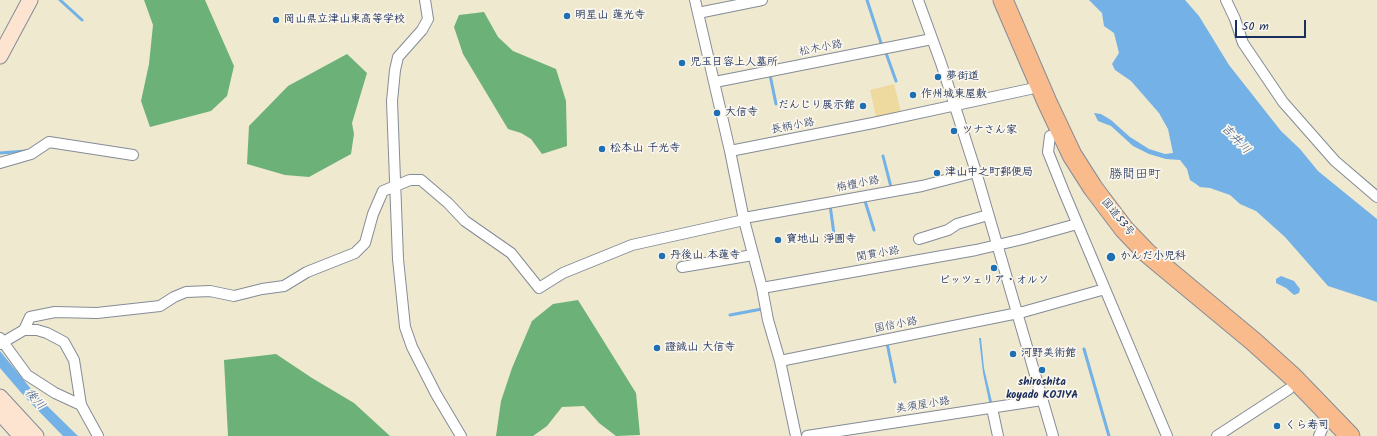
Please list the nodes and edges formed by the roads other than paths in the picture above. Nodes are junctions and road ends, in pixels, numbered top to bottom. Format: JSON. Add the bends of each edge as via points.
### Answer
{"nodes":[{"id":1,"x":30,"y":0,"type":"edge"},
{"id":2,"x":426,"y":0,"type":"edge"},
{"id":3,"x":695,"y":0,"type":"edge"},
{"id":4,"x":762,"y":0,"type":"edge"},
{"id":5,"x":918,"y":0,"type":"edge"},
{"id":6,"x":991,"y":0,"type":"edge"},
{"id":7,"x":1003,"y":0,"type":"edge"},
{"id":8,"x":1226,"y":0,"type":"edge"},
{"id":9,"x":698,"y":13,"type":"junction"},
{"id":10,"x":932,"y":39,"type":"junction"},
{"id":11,"x":0,"y":56,"type":"edge"},
{"id":12,"x":714,"y":82,"type":"junction"},
{"id":13,"x":1030,"y":89,"type":"junction"},
{"id":14,"x":954,"y":105,"type":"junction"},
{"id":15,"x":1050,"y":136,"type":"junction"},
{"id":16,"x":730,"y":151,"type":"junction"},
{"id":17,"x":133,"y":155,"type":"dead end"},
{"id":18,"x":0,"y":163,"type":"edge"},
{"id":19,"x":976,"y":172,"type":"junction"},
{"id":20,"x":396,"y":185,"type":"junction"},
{"id":21,"x":1377,"y":197,"type":"edge"},
{"id":22,"x":988,"y":215,"type":"junction"},
{"id":23,"x":744,"y":219,"type":"junction"},
{"id":24,"x":1077,"y":224,"type":"junction"},
{"id":25,"x":920,"y":239,"type":"dead end"},
{"id":26,"x":997,"y":245,"type":"junction"},
{"id":27,"x":753,"y":255,"type":"junction"},
{"id":28,"x":682,"y":267,"type":"dead end"},
{"id":29,"x":762,"y":288,"type":"junction"},
{"id":30,"x":1106,"y":289,"type":"junction"},
{"id":31,"x":1017,"y":313,"type":"junction"},
{"id":32,"x":24,"y":330,"type":"junction"},
{"id":33,"x":1,"y":341,"type":"edge"},
{"id":34,"x":780,"y":361,"type":"junction"},
{"id":35,"x":1289,"y":389,"type":"junction"},
{"id":36,"x":0,"y":398,"type":"edge"},
{"id":37,"x":1042,"y":400,"type":"junction"},
{"id":38,"x":81,"y":405,"type":"junction"},
{"id":39,"x":992,"y":408,"type":"junction"},
{"id":40,"x":0,"y":413,"type":"edge"},
{"id":41,"x":1334,"y":430,"type":"edge"},
{"id":42,"x":21,"y":436,"type":"edge"},
{"id":43,"x":36,"y":436,"type":"edge"},
{"id":44,"x":98,"y":436,"type":"edge"},
{"id":45,"x":461,"y":436,"type":"edge"},
{"id":46,"x":796,"y":436,"type":"edge"},
{"id":47,"x":807,"y":436,"type":"edge"},
{"id":48,"x":998,"y":436,"type":"edge"},
{"id":49,"x":1053,"y":436,"type":"edge"},
{"id":50,"x":1167,"y":436,"type":"edge"},
{"id":51,"x":1217,"y":436,"type":"edge"}],
"edges":[{"from":1,"to":11,"type":"main road"},
{"from":2,"to":20,"type":"street","via":[[428,19],[422,30],[398,57],[395,70],[392,101]]},
{"from":3,"to":9,"type":"street"},
{"from":4,"to":9,"type":"street"},
{"from":5,"to":10,"type":"street"},
{"from":6,"to":13,"type":"highway","name":"国道53号"},
{"from":7,"to":41,"type":"highway","name":"国道53号","via":[[1072,155],[1124,229],[1180,282],[1259,346]]},
{"from":8,"to":21,"type":"street","via":[[1243,43],[1283,102],[1335,161]]},
{"from":9,"to":12,"type":"street"},
{"from":10,"to":12,"type":"street","name":"松木小路"},
{"from":10,"to":14,"type":"street"},
{"from":12,"to":16,"type":"street"},
{"from":13,"to":14,"type":"street","name":"長柄小路"},
{"from":13,"to":15,"type":"highway","name":"国道53号"},
{"from":14,"to":16,"type":"street","name":"長柄小路"},
{"from":14,"to":19,"type":"street"},
{"from":15,"to":24,"type":"street","via":[[1048,152]]},
{"from":15,"to":35,"type":"highway","name":"国道53号","via":[[1077,184],[1132,253],[1245,348]]},
{"from":16,"to":23,"type":"street"},
{"from":17,"to":18,"type":"street","via":[[49,142],[31,154]]},
{"from":19,"to":22,"type":"street"},
{"from":19,"to":23,"type":"street","name":"栴檀小路","via":[[922,186]]},
{"from":20,"to":23,"type":"street","name":"栴檀小路","via":[[410,180],[421,180],[465,221],[511,253],[539,288],[563,273],[632,245]]},
{"from":20,"to":32,"type":"street","via":[[380,196],[361,248],[348,257],[307,272],[289,284],[256,290],[240,296],[210,291],[186,292],[174,296],[160,306],[97,313],[72,311],[35,315],[27,321]]},
{"from":20,"to":45,"type":"street","via":[[398,259],[405,327],[421,366]]},
{"from":22,"to":25,"type":"street"},
{"from":22,"to":26,"type":"street"},
{"from":23,"to":27,"type":"street"},
{"from":24,"to":26,"type":"street","name":"関貫小路"},
{"from":24,"to":30,"type":"street"},
{"from":26,"to":29,"type":"street","name":"関貫小路"},
{"from":26,"to":31,"type":"street"},
{"from":27,"to":28,"type":"street"},
{"from":27,"to":29,"type":"street"},
{"from":29,"to":34,"type":"street"},
{"from":30,"to":31,"type":"street","name":"国信小路"},
{"from":30,"to":50,"type":"street"},
{"from":31,"to":34,"type":"street","name":"国信小路"},
{"from":31,"to":37,"type":"street"},
{"from":32,"to":33,"type":"street"},
{"from":32,"to":38,"type":"street","via":[[37,330],[64,342],[74,360]]},
{"from":33,"to":38,"type":"street","via":[[27,375],[55,393]]},
{"from":34,"to":46,"type":"street"},
{"from":35,"to":41,"type":"highway","name":"国道53号"},
{"from":35,"to":51,"type":"street"},
{"from":36,"to":43,"type":"main road"},
{"from":37,"to":39,"type":"street","name":"美須屋小路"},
{"from":37,"to":49,"type":"street"},
{"from":38,"to":44,"type":"street"},
{"from":39,"to":47,"type":"street","name":"美須屋小路"},
{"from":39,"to":48,"type":"street"},
{"from":40,"to":42,"type":"main road"}]}
